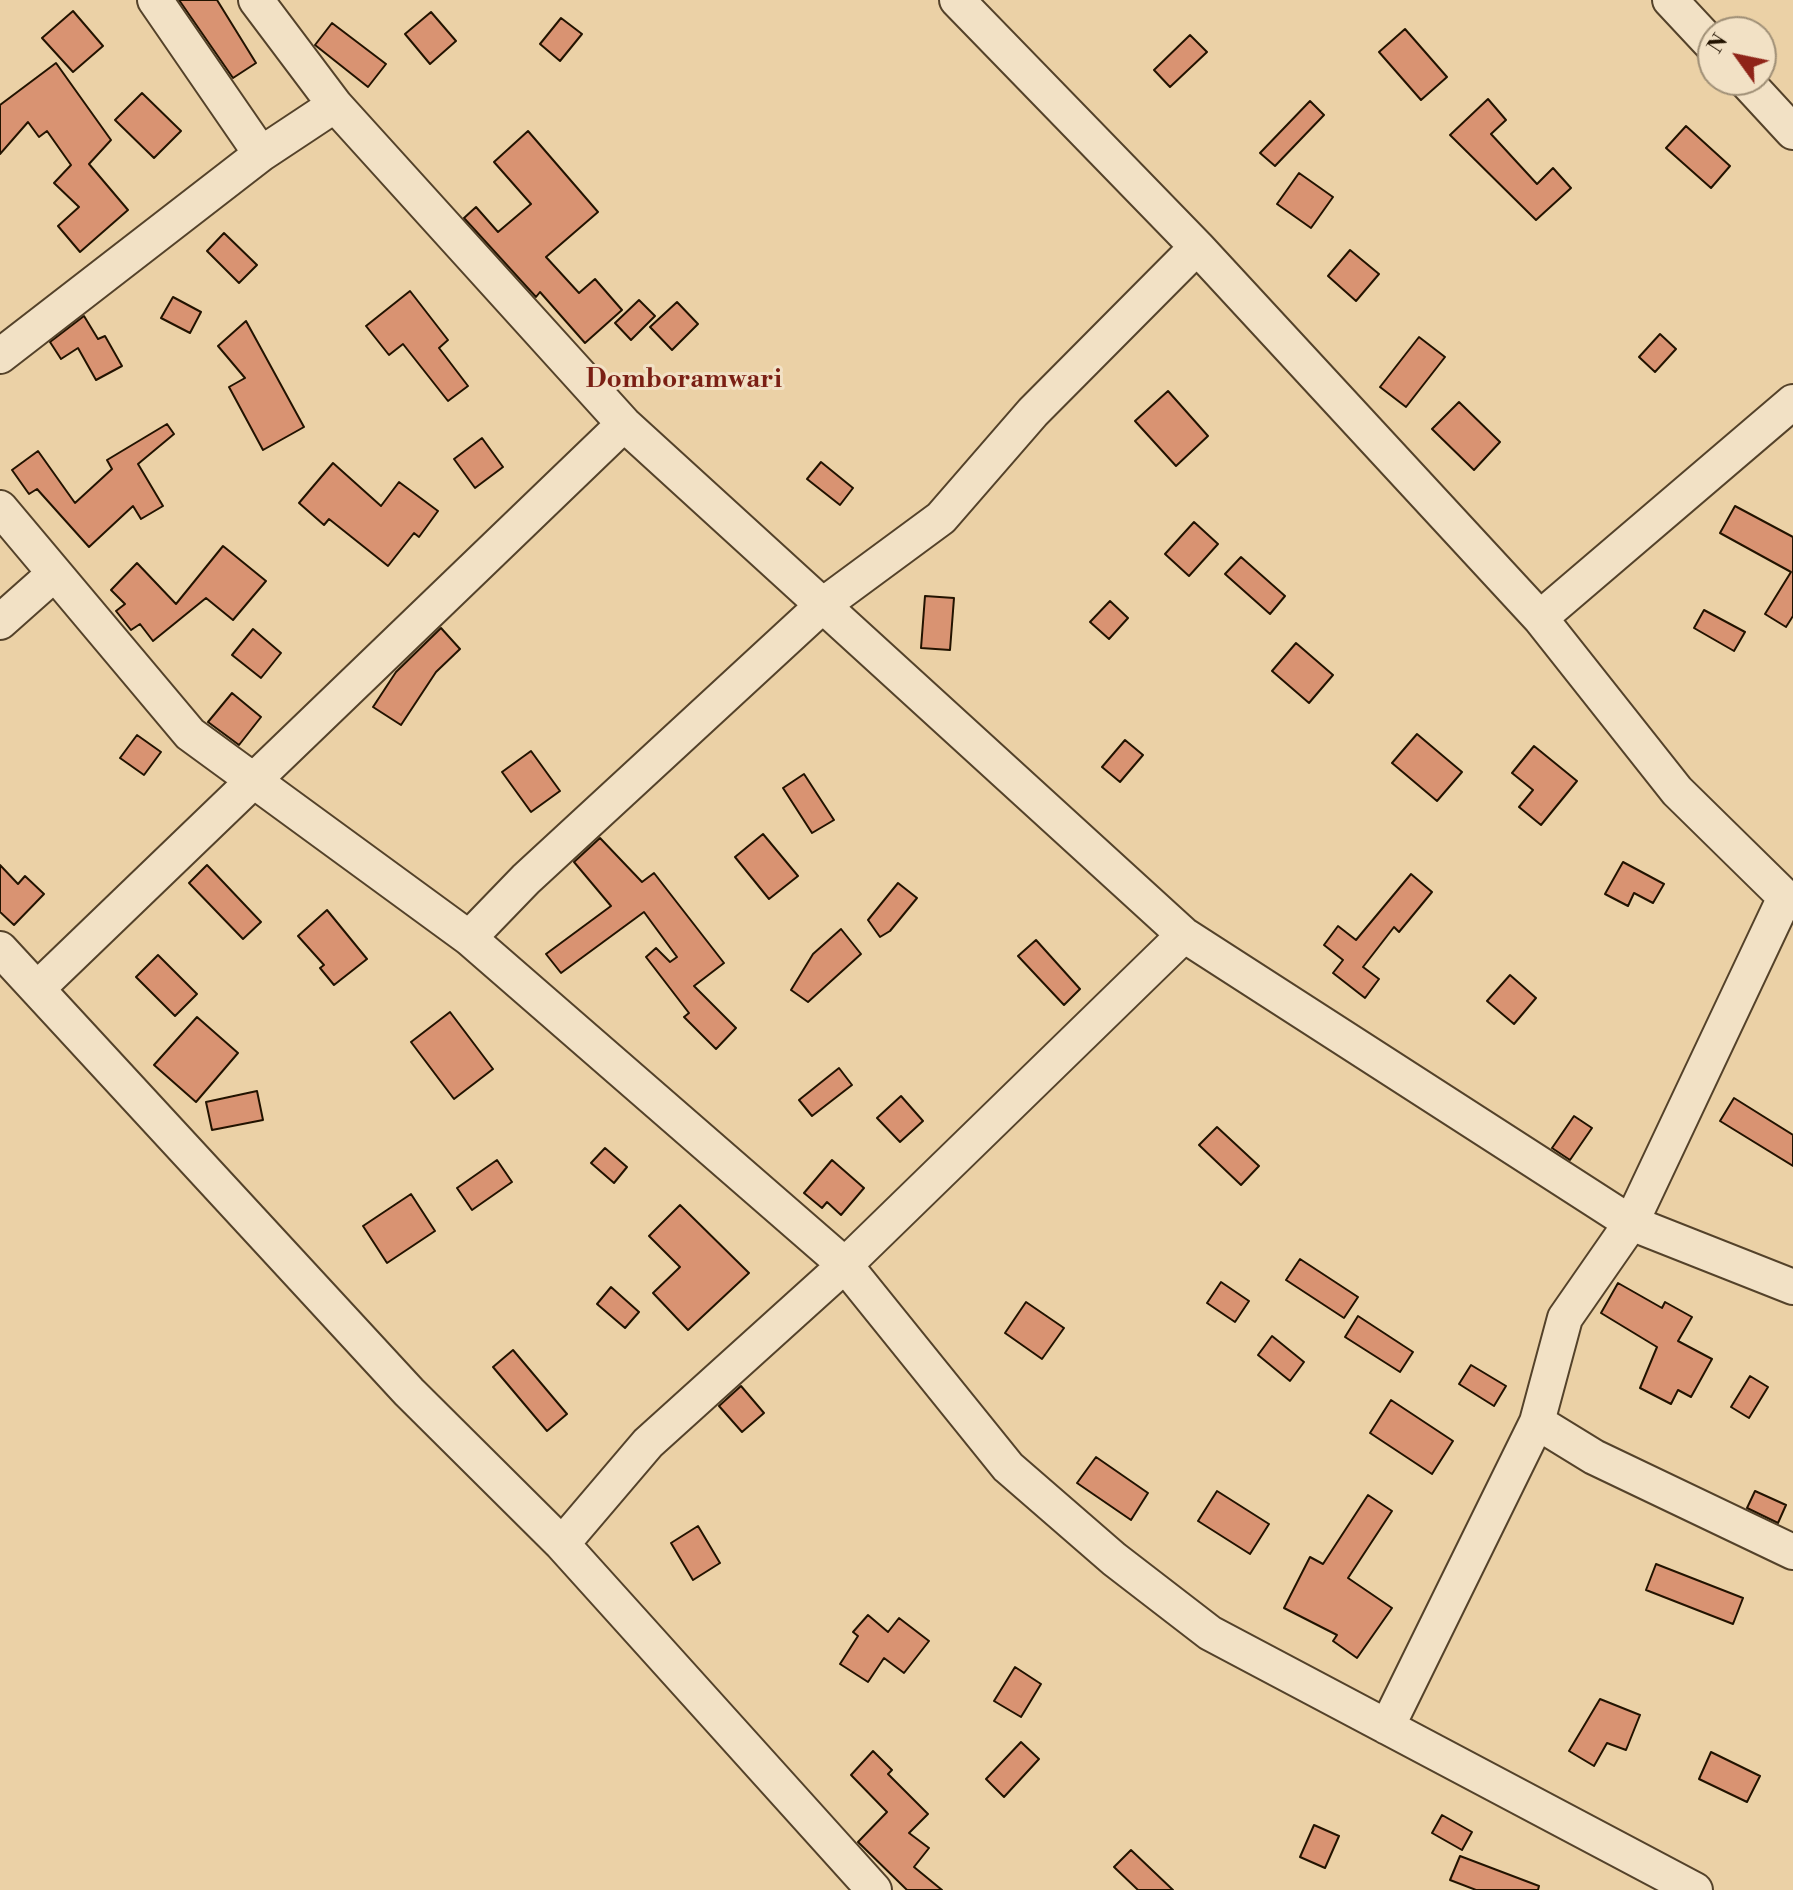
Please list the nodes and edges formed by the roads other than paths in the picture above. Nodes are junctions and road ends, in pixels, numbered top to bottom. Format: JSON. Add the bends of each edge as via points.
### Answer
{"nodes":[{"id":1,"x":155,"y":0,"type":"edge"},
{"id":2,"x":256,"y":0,"type":"edge"},
{"id":3,"x":957,"y":0,"type":"edge"},
{"id":4,"x":1670,"y":0,"type":"edge"},
{"id":5,"x":1697,"y":29,"type":"edge"},
{"id":6,"x":1760,"y":96,"type":"edge"},
{"id":7,"x":335,"y":105,"type":"junction"},
{"id":8,"x":1793,"y":132,"type":"edge"},
{"id":9,"x":261,"y":154,"type":"junction"},
{"id":10,"x":1197,"y":247,"type":"junction"},
{"id":11,"x":0,"y":356,"type":"edge"},
{"id":12,"x":1789,"y":416,"type":"edge"},
{"id":13,"x":624,"y":424,"type":"junction"},
{"id":14,"x":0,"y":508,"type":"edge"},
{"id":15,"x":54,"y":574,"type":"junction"},
{"id":16,"x":823,"y":605,"type":"junction"},
{"id":17,"x":1540,"y":618,"type":"junction"},
{"id":18,"x":0,"y":622,"type":"edge"},
{"id":19,"x":251,"y":780,"type":"junction"},
{"id":20,"x":1789,"y":899,"type":"edge"},
{"id":21,"x":1184,"y":935,"type":"junction"},
{"id":22,"x":469,"y":938,"type":"junction"},
{"id":23,"x":0,"y":949,"type":"edge"},
{"id":24,"x":39,"y":987,"type":"junction"},
{"id":25,"x":1631,"y":1223,"type":"junction"},
{"id":26,"x":845,"y":1265,"type":"junction"},
{"id":27,"x":1793,"y":1287,"type":"edge"},
{"id":28,"x":1537,"y":1422,"type":"junction"},
{"id":29,"x":562,"y":1544,"type":"junction"},
{"id":30,"x":1793,"y":1552,"type":"edge"},
{"id":31,"x":1387,"y":1727,"type":"junction"},
{"id":32,"x":874,"y":1890,"type":"edge"},
{"id":33,"x":1695,"y":1890,"type":"edge"}],
"edges":[{"from":1,"to":9,"type":"street"},
{"from":2,"to":7,"type":"street"},
{"from":3,"to":10,"type":"street"},
{"from":4,"to":5,"type":"street"},
{"from":6,"to":8,"type":"street"},
{"from":7,"to":9,"type":"street"},
{"from":7,"to":13,"type":"street"},
{"from":9,"to":11,"type":"street"},
{"from":10,"to":16,"type":"street","via":[[1033,412],[941,518]]},
{"from":10,"to":17,"type":"street"},
{"from":12,"to":17,"type":"street"},
{"from":13,"to":16,"type":"street"},
{"from":13,"to":19,"type":"street"},
{"from":14,"to":15,"type":"street"},
{"from":15,"to":18,"type":"street"},
{"from":15,"to":19,"type":"street","via":[[190,734]]},
{"from":16,"to":21,"type":"street"},
{"from":16,"to":22,"type":"street"},
{"from":17,"to":20,"type":"street","via":[[1677,791]]},
{"from":19,"to":22,"type":"street"},
{"from":19,"to":24,"type":"street"},
{"from":20,"to":25,"type":"street"},
{"from":21,"to":25,"type":"street"},
{"from":21,"to":26,"type":"street"},
{"from":22,"to":26,"type":"street"},
{"from":23,"to":24,"type":"street"},
{"from":24,"to":29,"type":"street","via":[[409,1392]]},
{"from":25,"to":27,"type":"street"},
{"from":25,"to":28,"type":"street","via":[[1565,1318]]},
{"from":26,"to":29,"type":"street","via":[[648,1443]]},
{"from":26,"to":31,"type":"street","via":[[1008,1467],[1114,1559],[1210,1633]]},
{"from":28,"to":30,"type":"street","via":[[1594,1457]]},
{"from":28,"to":31,"type":"street"},
{"from":29,"to":32,"type":"street"},
{"from":31,"to":33,"type":"street"}]}
